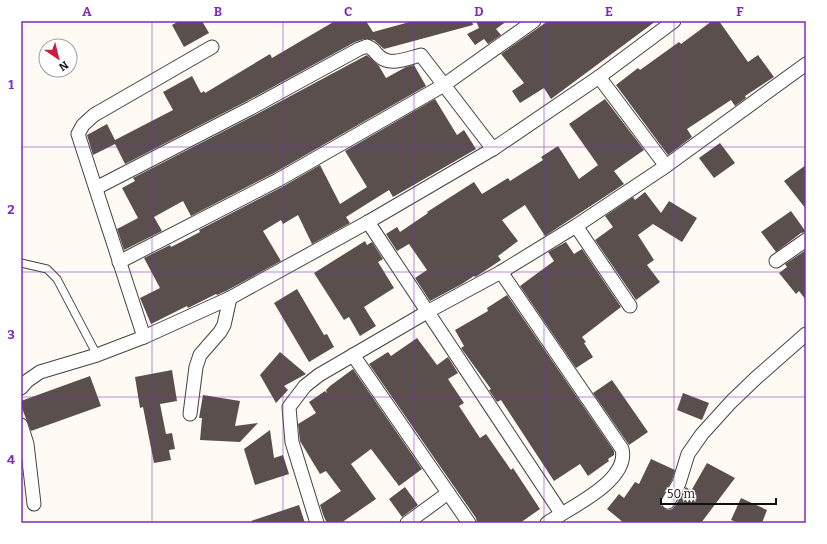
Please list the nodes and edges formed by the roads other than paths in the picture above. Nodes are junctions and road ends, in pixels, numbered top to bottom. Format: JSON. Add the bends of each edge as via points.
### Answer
{"nodes":[{"id":1,"x":534,"y":21,"type":"edge"},
{"id":2,"x":674,"y":21,"type":"edge"},
{"id":3,"x":212,"y":47,"type":"dead end"},
{"id":4,"x":806,"y":64,"type":"edge"},
{"id":5,"x":599,"y":77,"type":"junction"},
{"id":6,"x":444,"y":85,"type":"junction"},
{"id":7,"x":493,"y":150,"type":"junction"},
{"id":8,"x":666,"y":166,"type":"junction"},
{"id":9,"x":96,"y":188,"type":"junction"},
{"id":10,"x":368,"y":222,"type":"junction"},
{"id":11,"x":576,"y":226,"type":"junction"},
{"id":12,"x":806,"y":240,"type":"edge"},
{"id":13,"x":119,"y":262,"type":"junction"},
{"id":14,"x":776,"y":262,"type":"dead end"},
{"id":15,"x":21,"y":263,"type":"edge"},
{"id":16,"x":501,"y":272,"type":"junction"},
{"id":17,"x":230,"y":298,"type":"junction"},
{"id":18,"x":630,"y":306,"type":"dead end"},
{"id":19,"x":427,"y":312,"type":"junction"},
{"id":20,"x":806,"y":334,"type":"edge"},
{"id":21,"x":144,"y":337,"type":"junction"},
{"id":22,"x":97,"y":354,"type":"junction"},
{"id":23,"x":353,"y":355,"type":"junction"},
{"id":24,"x":21,"y":388,"type":"edge"},
{"id":25,"x":190,"y":414,"type":"dead end"},
{"id":26,"x":21,"y":425,"type":"edge"},
{"id":27,"x":448,"y":493,"type":"junction"},
{"id":28,"x":668,"y":502,"type":"dead end"},
{"id":29,"x":34,"y":504,"type":"dead end"},
{"id":30,"x":561,"y":513,"type":"junction"},
{"id":31,"x":317,"y":523,"type":"edge"},
{"id":32,"x":408,"y":523,"type":"edge"},
{"id":33,"x":469,"y":523,"type":"edge"},
{"id":34,"x":547,"y":523,"type":"edge"}],
"edges":[{"from":1,"to":6,"type":"street"},
{"from":2,"to":5,"type":"street"},
{"from":3,"to":9,"type":"street","via":[[94,115],[83,125],[78,134],[79,141]]},
{"from":4,"to":8,"type":"street"},
{"from":5,"to":7,"type":"street"},
{"from":5,"to":8,"type":"street"},
{"from":6,"to":7,"type":"street"},
{"from":6,"to":9,"type":"street","via":[[421,55],[394,62],[386,61],[367,46]]},
{"from":6,"to":13,"type":"street","via":[[278,180]]},
{"from":7,"to":10,"type":"street"},
{"from":8,"to":11,"type":"street"},
{"from":9,"to":13,"type":"street"},
{"from":10,"to":17,"type":"street"},
{"from":10,"to":19,"type":"street"},
{"from":11,"to":16,"type":"street"},
{"from":11,"to":18,"type":"street"},
{"from":12,"to":14,"type":"street"},
{"from":13,"to":21,"type":"street"},
{"from":15,"to":22,"type":"lane","via":[[47,269],[57,279]]},
{"from":16,"to":19,"type":"street"},
{"from":16,"to":30,"type":"street","via":[[622,449],[624,457],[619,470],[598,491]]},
{"from":17,"to":21,"type":"street"},
{"from":17,"to":25,"type":"street","via":[[224,325],[200,355]]},
{"from":19,"to":23,"type":"street"},
{"from":19,"to":30,"type":"street"},
{"from":20,"to":28,"type":"street","via":[[731,402],[702,434],[688,454],[679,483]]},
{"from":21,"to":22,"type":"street"},
{"from":22,"to":24,"type":"street","via":[[40,372]]},
{"from":23,"to":27,"type":"street"},
{"from":23,"to":31,"type":"street","via":[[305,386],[289,407],[292,442]]},
{"from":26,"to":29,"type":"street","via":[[27,444]]},
{"from":27,"to":32,"type":"street"},
{"from":27,"to":33,"type":"street"},
{"from":30,"to":34,"type":"street"}]}
